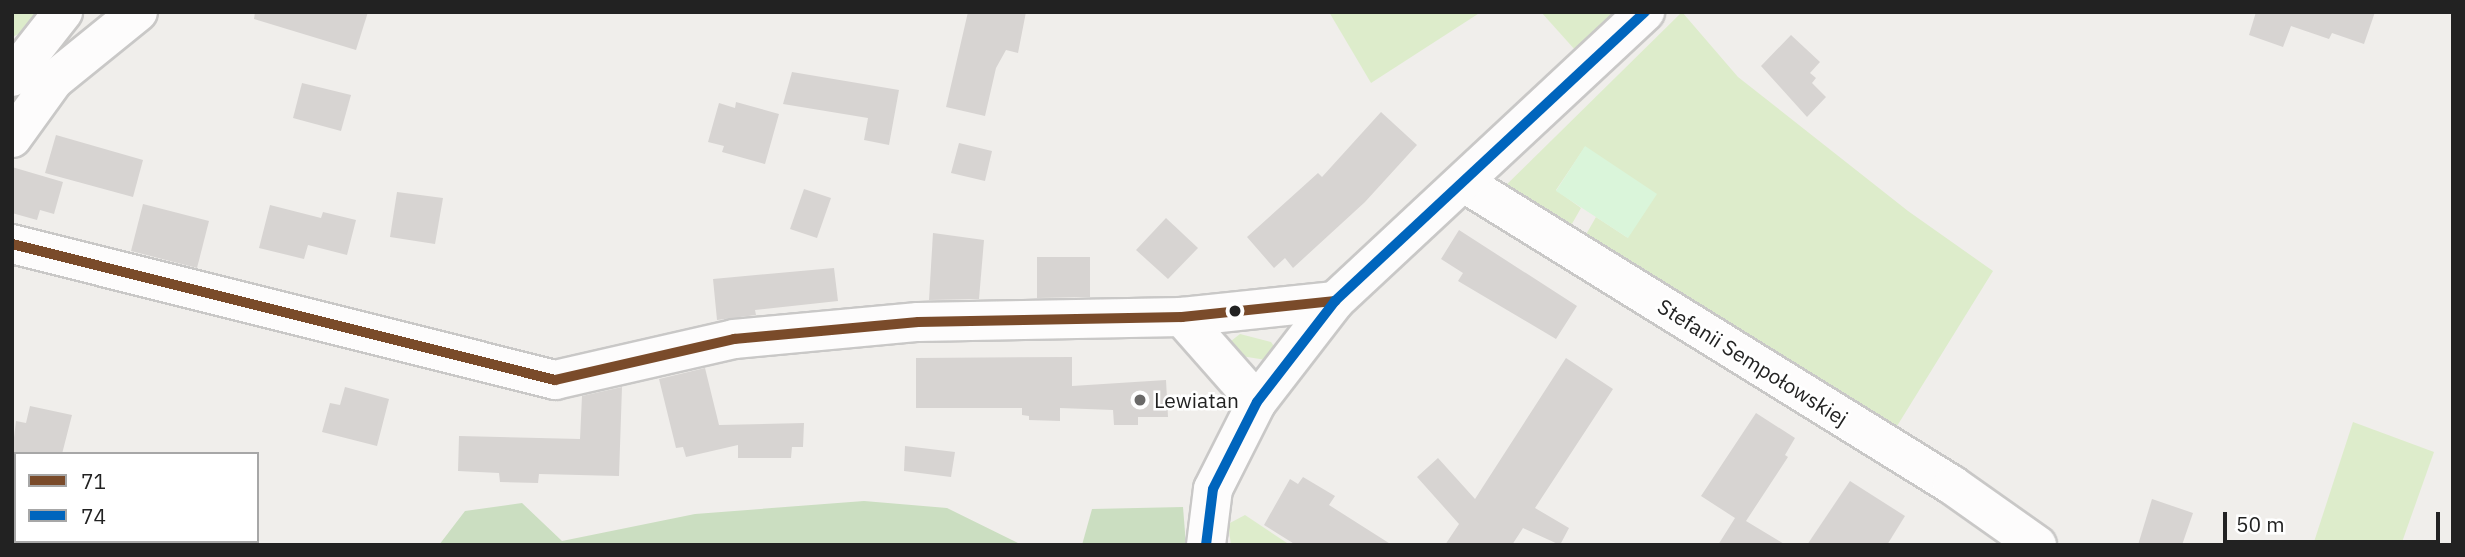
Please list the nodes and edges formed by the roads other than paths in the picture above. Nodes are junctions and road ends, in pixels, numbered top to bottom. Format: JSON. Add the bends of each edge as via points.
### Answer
{"nodes":[{"id":1,"x":63,"y":12,"type":"edge"},
{"id":2,"x":138,"y":12,"type":"edge"},
{"id":3,"x":1645,"y":12,"type":"edge"},
{"id":4,"x":12,"y":77,"type":"edge"},
{"id":5,"x":12,"y":138,"type":"edge"},
{"id":6,"x":1466,"y":184,"type":"junction"},
{"id":7,"x":12,"y":244,"type":"edge"},
{"id":8,"x":1335,"y":301,"type":"junction"},
{"id":9,"x":1182,"y":317,"type":"junction"},
{"id":10,"x":1257,"y":402,"type":"junction"},
{"id":11,"x":1206,"y":545,"type":"edge"},
{"id":12,"x":2037,"y":545,"type":"edge"}],
"edges":[{"from":1,"to":4,"type":"street"},
{"from":2,"to":5,"type":"street","via":[[54,80]]},
{"from":3,"to":6,"type":"street"},
{"from":6,"to":8,"type":"street"},
{"from":6,"to":12,"type":"street","name":"Stefanii Sempołowskiej","via":[[1952,485]]},
{"from":7,"to":9,"type":"street","via":[[555,380],[734,339],[918,322]]},
{"from":8,"to":9,"type":"street"},
{"from":8,"to":10,"type":"street"},
{"from":9,"to":10,"type":"street"},
{"from":10,"to":11,"type":"street","via":[[1213,489]]}]}
